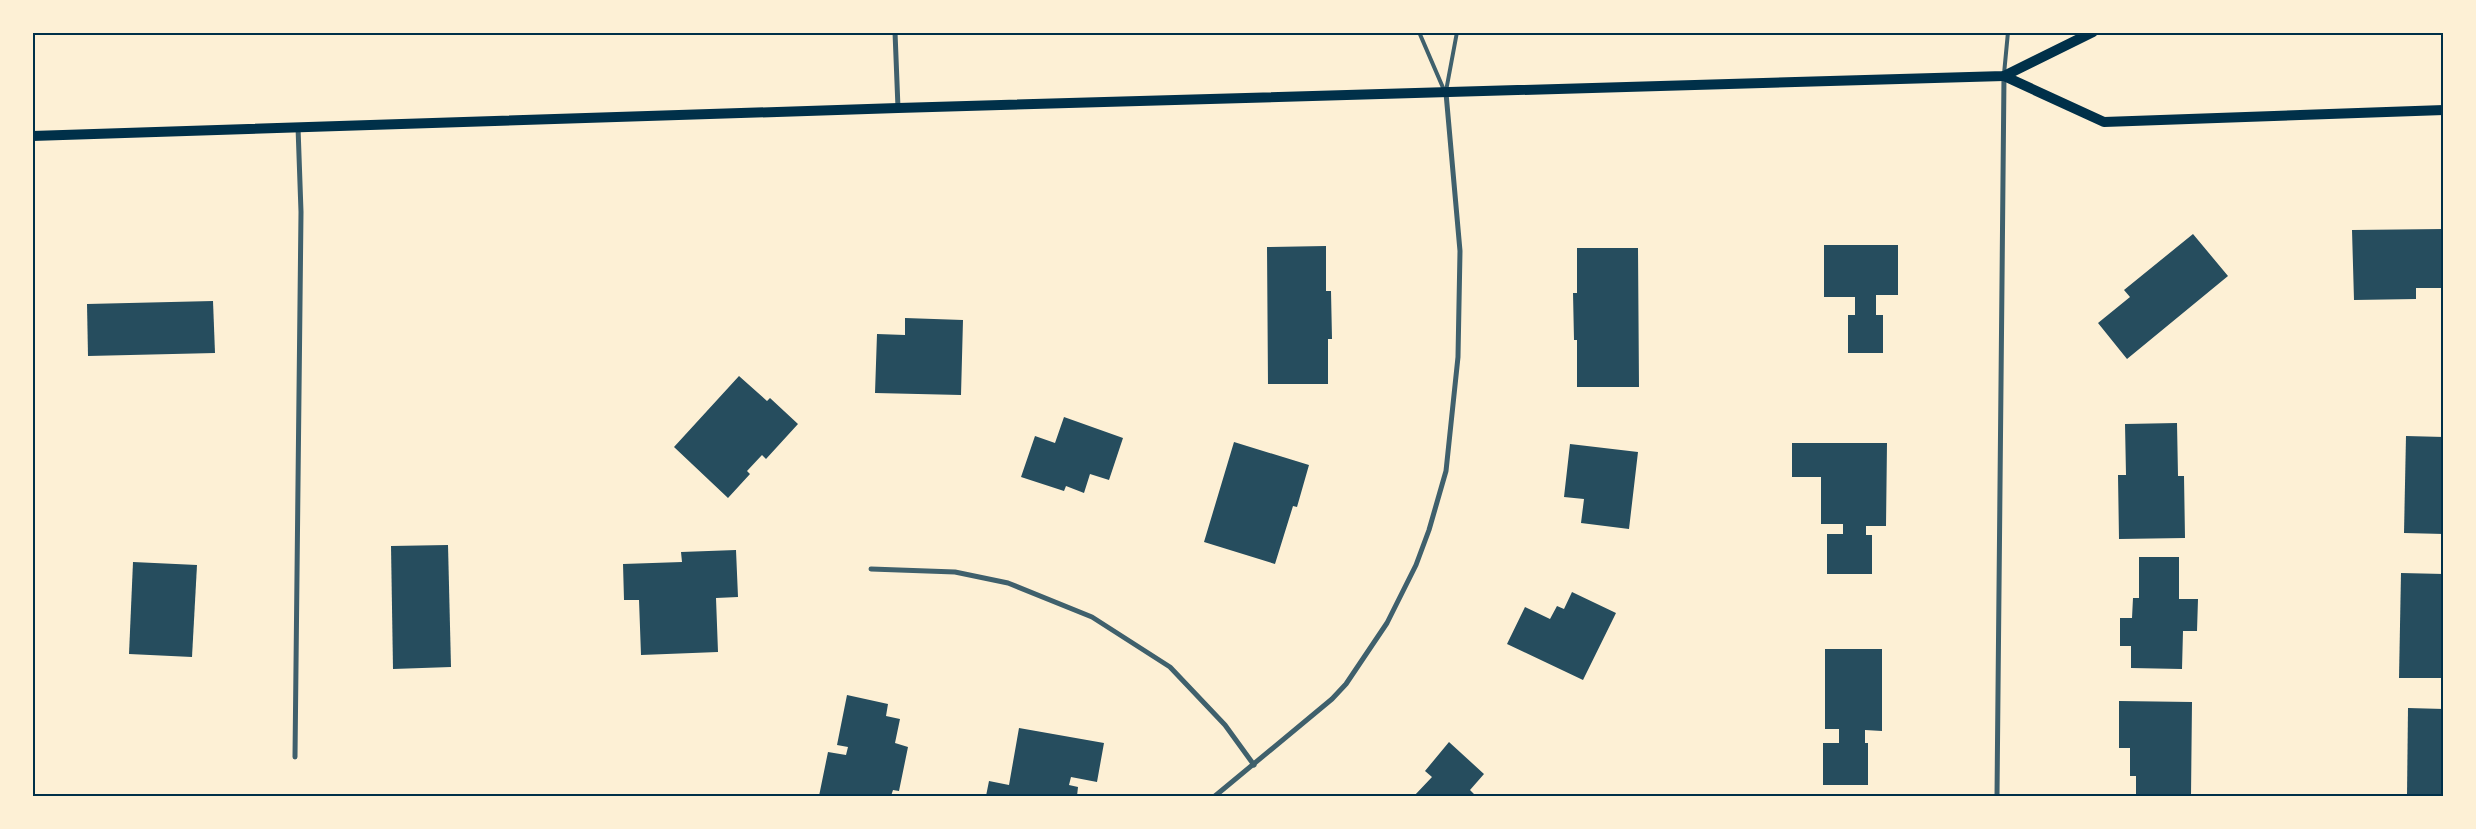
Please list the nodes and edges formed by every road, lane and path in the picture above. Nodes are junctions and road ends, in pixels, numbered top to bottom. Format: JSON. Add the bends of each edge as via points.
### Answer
{"nodes":[{"id":1,"x":895,"y":32,"type":"edge"},
{"id":2,"x":1419,"y":32,"type":"edge"},
{"id":3,"x":1457,"y":32,"type":"edge"},
{"id":4,"x":2008,"y":32,"type":"edge"},
{"id":5,"x":2093,"y":32,"type":"edge"},
{"id":6,"x":2004,"y":76,"type":"junction"},
{"id":7,"x":1446,"y":93,"type":"junction"},
{"id":8,"x":898,"y":108,"type":"junction"},
{"id":9,"x":2444,"y":110,"type":"edge"},
{"id":10,"x":298,"y":127,"type":"junction"},
{"id":11,"x":32,"y":136,"type":"edge"},
{"id":12,"x":871,"y":569,"type":"dead end"},
{"id":13,"x":294,"y":757,"type":"dead end"},
{"id":14,"x":1254,"y":765,"type":"junction"},
{"id":15,"x":1215,"y":796,"type":"edge"},
{"id":16,"x":1997,"y":796,"type":"edge"}],
"edges":[{"from":1,"to":8,"type":"street"},
{"from":2,"to":7,"type":"lane"},
{"from":3,"to":7,"type":"lane"},
{"from":4,"to":6,"type":"lane"},
{"from":5,"to":6,"type":"main road"},
{"from":6,"to":7,"type":"main road"},
{"from":6,"to":9,"type":"main road","via":[[2104,122]]},
{"from":6,"to":16,"type":"street"},
{"from":7,"to":8,"type":"main road"},
{"from":7,"to":14,"type":"street","via":[[1460,251],[1458,357],[1446,470],[1429,530],[1416,565],[1387,622],[1346,684]]},
{"from":8,"to":10,"type":"main road"},
{"from":10,"to":11,"type":"main road"},
{"from":10,"to":13,"type":"street","via":[[301,212]]},
{"from":12,"to":14,"type":"street","via":[[964,574],[1008,583],[1092,617],[1170,667],[1225,725]]},
{"from":14,"to":15,"type":"street"}]}
